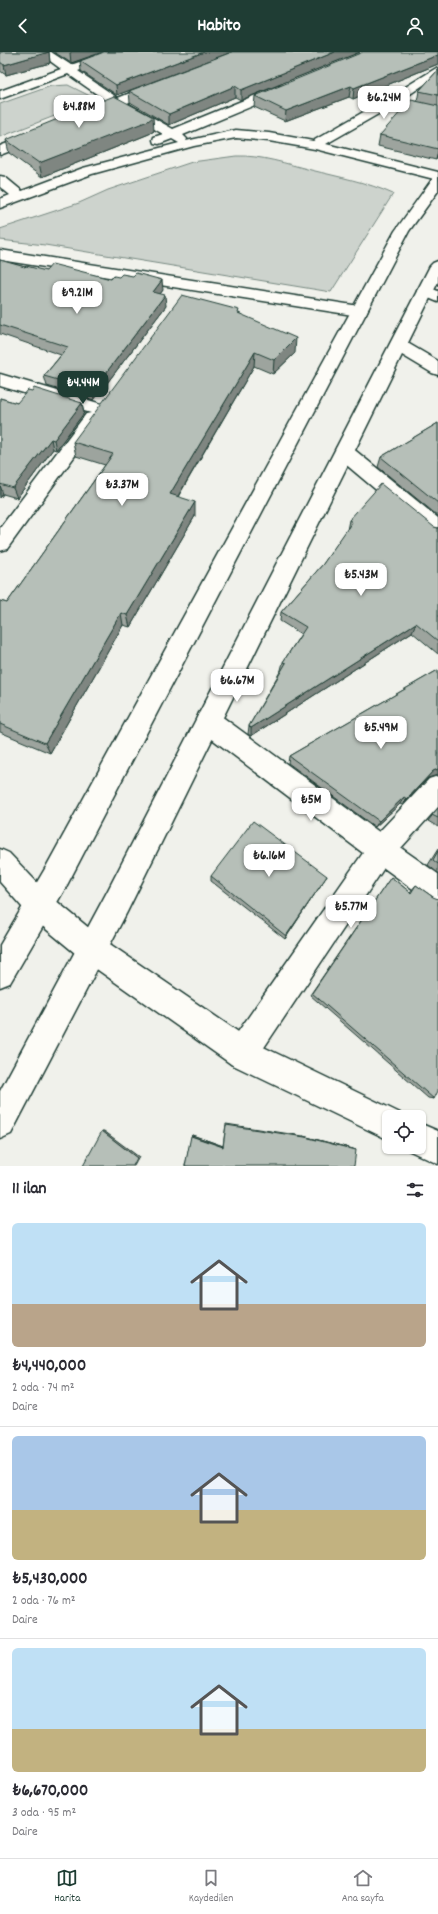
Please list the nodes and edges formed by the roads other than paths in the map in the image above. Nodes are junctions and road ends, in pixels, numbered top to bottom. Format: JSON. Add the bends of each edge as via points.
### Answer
{"nodes":[{"id":1,"x":44,"y":52,"type":"edge"},
{"id":2,"x":119,"y":52,"type":"edge"},
{"id":3,"x":438,"y":70,"type":"edge"},
{"id":4,"x":70,"y":71,"type":"junction"},
{"id":5,"x":166,"y":83,"type":"edge"},
{"id":6,"x":294,"y":84,"type":"edge"},
{"id":7,"x":0,"y":95,"type":"edge"},
{"id":8,"x":116,"y":102,"type":"junction"},
{"id":9,"x":390,"y":102,"type":"junction"},
{"id":10,"x":405,"y":105,"type":"edge"},
{"id":11,"x":79,"y":118,"type":"edge"},
{"id":12,"x":50,"y":130,"type":"edge"},
{"id":13,"x":172,"y":135,"type":"junction"},
{"id":14,"x":192,"y":143,"type":"junction"},
{"id":15,"x":315,"y":145,"type":"junction"},
{"id":16,"x":0,"y":151,"type":"edge"},
{"id":17,"x":88,"y":171,"type":"junction"},
{"id":18,"x":438,"y":176,"type":"edge"},
{"id":19,"x":0,"y":180,"type":"edge"},
{"id":20,"x":438,"y":181,"type":"edge"},
{"id":21,"x":19,"y":196,"type":"junction"},
{"id":22,"x":0,"y":204,"type":"edge"},
{"id":23,"x":0,"y":255,"type":"edge"},
{"id":24,"x":438,"y":266,"type":"edge"},
{"id":25,"x":432,"y":294,"type":"edge"},
{"id":26,"x":359,"y":312,"type":"junction"},
{"id":27,"x":398,"y":345,"type":"junction"},
{"id":28,"x":438,"y":369,"type":"edge"},
{"id":29,"x":0,"y":380,"type":"edge"},
{"id":30,"x":344,"y":452,"type":"junction"},
{"id":31,"x":438,"y":530,"type":"edge"},
{"id":32,"x":0,"y":543,"type":"edge"},
{"id":33,"x":208,"y":721,"type":"junction"},
{"id":34,"x":438,"y":788,"type":"edge"},
{"id":35,"x":381,"y":850,"type":"junction"},
{"id":36,"x":0,"y":862,"type":"edge"},
{"id":37,"x":438,"y":890,"type":"edge"},
{"id":38,"x":39,"y":905,"type":"junction"},
{"id":39,"x":91,"y":948,"type":"junction"},
{"id":40,"x":0,"y":973,"type":"edge"},
{"id":41,"x":242,"y":1052,"type":"junction"},
{"id":42,"x":382,"y":1121,"type":"edge"},
{"id":43,"x":0,"y":1123,"type":"edge"},
{"id":44,"x":426,"y":1142,"type":"edge"},
{"id":45,"x":438,"y":1148,"type":"edge"}],
"edges":[{"from":1,"to":4,"type":"street"},
{"from":2,"to":4,"type":"street"},
{"from":3,"to":9,"type":"street"},
{"from":4,"to":7,"type":"street"},
{"from":4,"to":8,"type":"street"},
{"from":5,"to":8,"type":"street"},
{"from":6,"to":13,"type":"street"},
{"from":8,"to":11,"type":"street"},
{"from":8,"to":13,"type":"street"},
{"from":9,"to":10,"type":"street"},
{"from":9,"to":15,"type":"street"},
{"from":12,"to":16,"type":"street"},
{"from":13,"to":14,"type":"street"},
{"from":13,"to":17,"type":"street"},
{"from":14,"to":15,"type":"street","via":[[236,134]]},
{"from":14,"to":17,"type":"street"},
{"from":15,"to":18,"type":"street"},
{"from":17,"to":21,"type":"street"},
{"from":19,"to":21,"type":"street"},
{"from":20,"to":26,"type":"street","via":[[402,231]]},
{"from":21,"to":22,"type":"street"},
{"from":23,"to":26,"type":"street","via":[[187,292]]},
{"from":24,"to":25,"type":"street"},
{"from":25,"to":27,"type":"street"},
{"from":26,"to":38,"type":"street"},
{"from":27,"to":28,"type":"street"},
{"from":27,"to":30,"type":"street"},
{"from":29,"to":32,"type":"street","via":[[104,403]]},
{"from":30,"to":31,"type":"street"},
{"from":30,"to":33,"type":"street"},
{"from":33,"to":35,"type":"street"},
{"from":33,"to":39,"type":"street","via":[[117,902]]},
{"from":34,"to":35,"type":"street"},
{"from":35,"to":37,"type":"street"},
{"from":35,"to":41,"type":"street"},
{"from":36,"to":38,"type":"street"},
{"from":38,"to":39,"type":"street"},
{"from":38,"to":40,"type":"street"},
{"from":39,"to":41,"type":"street"},
{"from":39,"to":43,"type":"street"},
{"from":41,"to":42,"type":"street"},
{"from":44,"to":45,"type":"street"}]}
